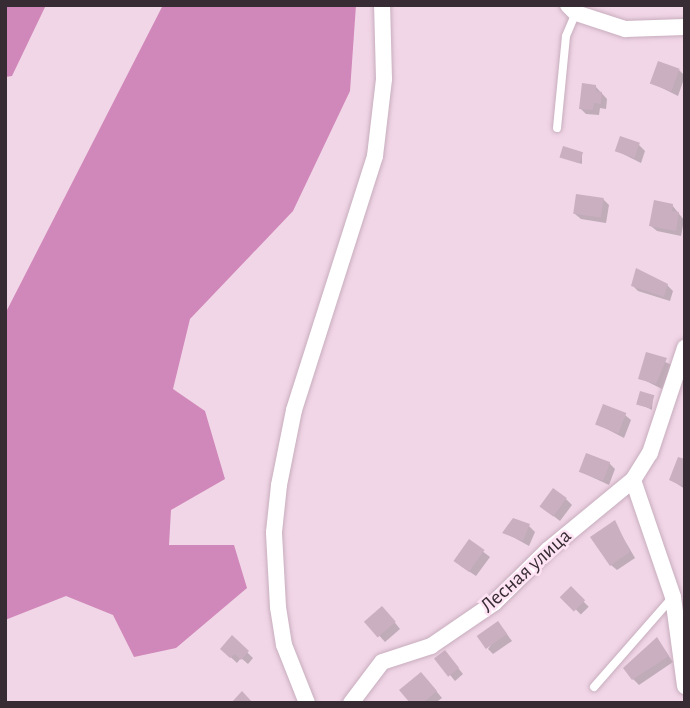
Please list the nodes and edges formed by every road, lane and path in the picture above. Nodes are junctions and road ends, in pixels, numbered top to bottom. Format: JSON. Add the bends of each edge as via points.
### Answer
{"nodes":[{"id":1,"x":382,"y":5,"type":"edge"},
{"id":2,"x":572,"y":9,"type":"edge"},
{"id":3,"x":685,"y":27,"type":"edge"},
{"id":4,"x":556,"y":128,"type":"dead end"},
{"id":5,"x":685,"y":348,"type":"edge"},
{"id":6,"x":633,"y":480,"type":"junction"},
{"id":7,"x":673,"y":597,"type":"junction"},
{"id":8,"x":685,"y":686,"type":"edge"},
{"id":9,"x":594,"y":687,"type":"dead end"},
{"id":10,"x":307,"y":703,"type":"edge"},
{"id":11,"x":351,"y":703,"type":"edge"}],
"edges":[{"from":1,"to":10,"type":"street","via":[[384,79],[375,156],[294,410],[279,485],[274,532],[278,607],[284,645]]},
{"from":2,"to":3,"type":"street","via":[[625,29]]},
{"from":2,"to":4,"type":"lane"},
{"from":5,"to":6,"type":"street","name":"Лесная улица","via":[[650,453]]},
{"from":6,"to":7,"type":"street"},
{"from":6,"to":11,"type":"street","name":"Лесная улица","via":[[548,550],[494,603],[431,646],[382,662]]},
{"from":7,"to":8,"type":"street"},
{"from":7,"to":9,"type":"lane"}]}
